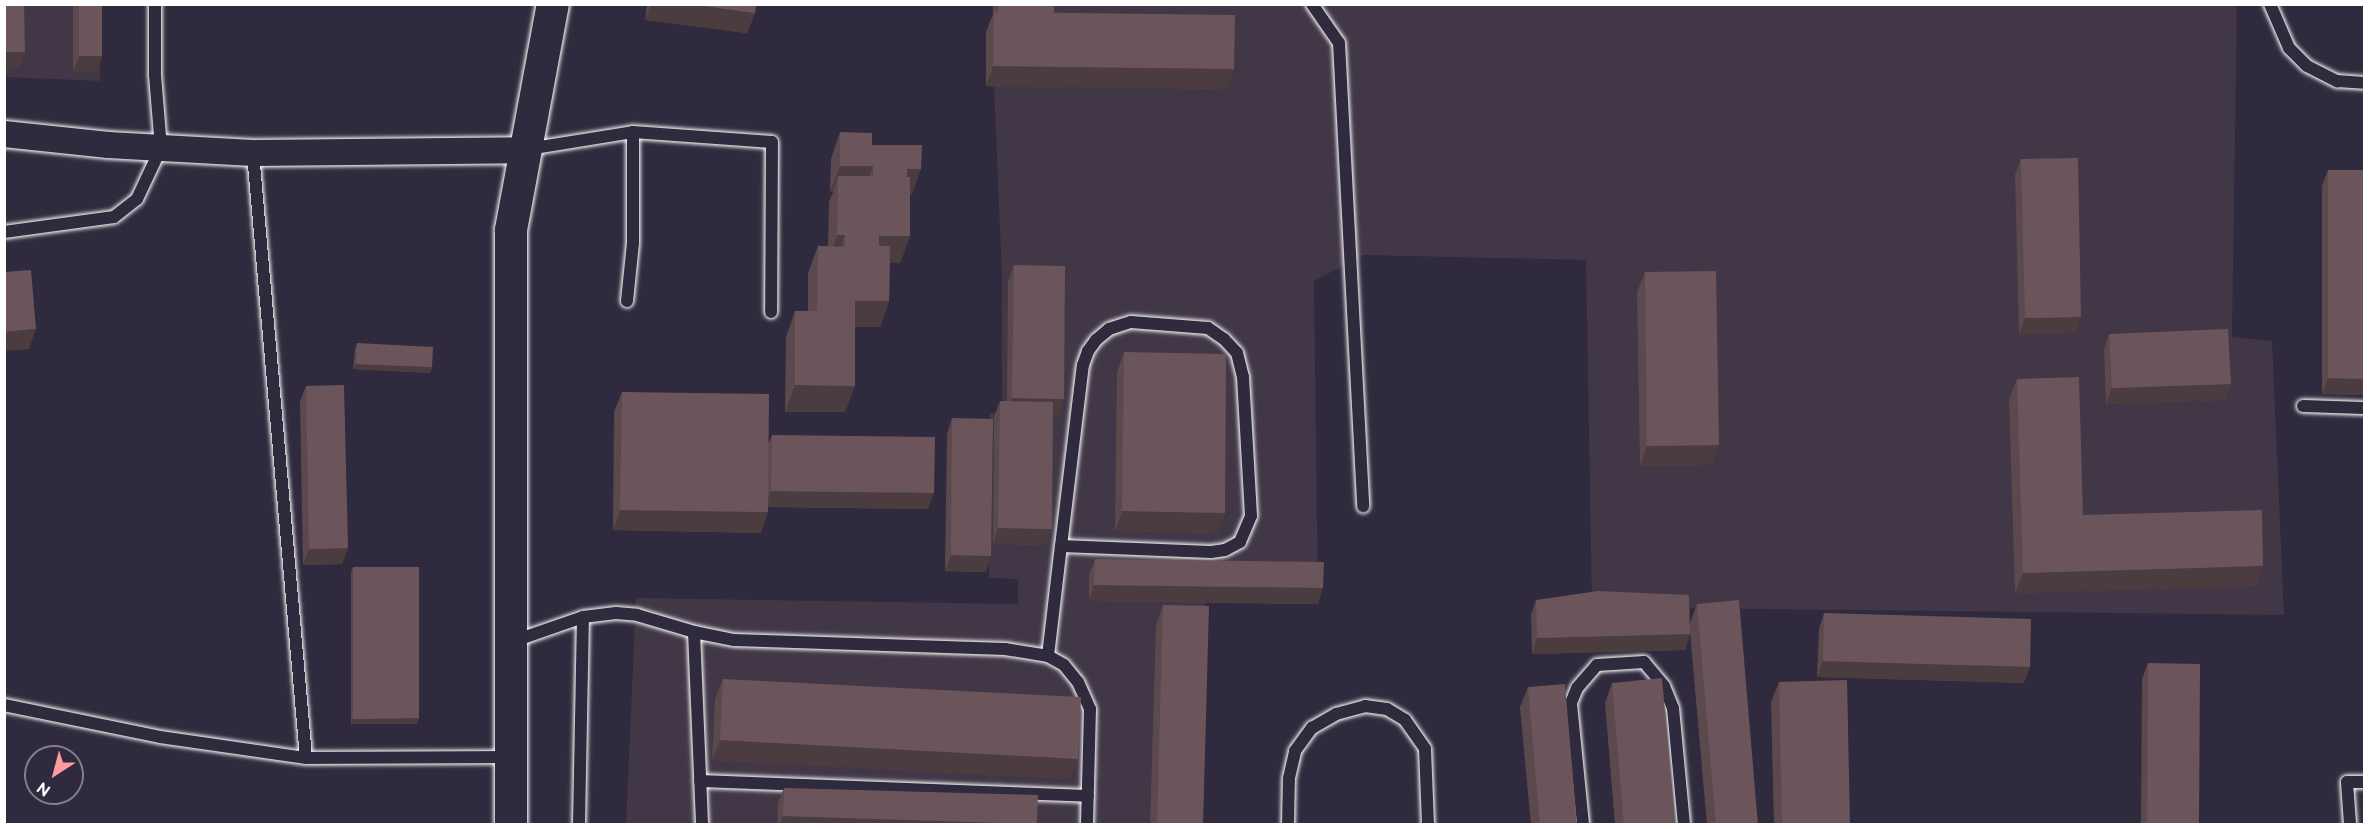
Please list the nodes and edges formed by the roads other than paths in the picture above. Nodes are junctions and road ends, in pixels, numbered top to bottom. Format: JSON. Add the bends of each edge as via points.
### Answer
{"nodes":[{"id":1,"x":155,"y":4,"type":"edge"},
{"id":2,"x":553,"y":4,"type":"edge"},
{"id":3,"x":1312,"y":4,"type":"edge"},
{"id":4,"x":2270,"y":4,"type":"edge"},
{"id":5,"x":2364,"y":83,"type":"edge"},
{"id":6,"x":633,"y":132,"type":"junction"},
{"id":7,"x":4,"y":134,"type":"edge"},
{"id":8,"x":161,"y":148,"type":"junction"},
{"id":9,"x":524,"y":150,"type":"junction"},
{"id":10,"x":253,"y":153,"type":"junction"},
{"id":11,"x":4,"y":232,"type":"edge"},
{"id":12,"x":627,"y":301,"type":"dead end"},
{"id":13,"x":771,"y":312,"type":"dead end"},
{"id":14,"x":2303,"y":406,"type":"dead end"},
{"id":15,"x":2364,"y":408,"type":"edge"},
{"id":16,"x":1362,"y":506,"type":"dead end"},
{"id":17,"x":1061,"y":546,"type":"junction"},
{"id":18,"x":583,"y":618,"type":"junction"},
{"id":19,"x":694,"y":632,"type":"junction"},
{"id":20,"x":511,"y":643,"type":"junction"},
{"id":21,"x":1048,"y":656,"type":"junction"},
{"id":22,"x":4,"y":705,"type":"edge"},
{"id":23,"x":511,"y":757,"type":"junction"},
{"id":24,"x":306,"y":758,"type":"junction"},
{"id":25,"x":700,"y":781,"type":"junction"},
{"id":26,"x":2364,"y":782,"type":"edge"},
{"id":27,"x":1088,"y":796,"type":"junction"},
{"id":28,"x":511,"y":825,"type":"edge"},
{"id":29,"x":579,"y":825,"type":"edge"},
{"id":30,"x":702,"y":825,"type":"edge"},
{"id":31,"x":1087,"y":825,"type":"edge"},
{"id":32,"x":1288,"y":825,"type":"edge"},
{"id":33,"x":1428,"y":825,"type":"edge"},
{"id":34,"x":1583,"y":825,"type":"edge"},
{"id":35,"x":1684,"y":825,"type":"edge"},
{"id":36,"x":2350,"y":825,"type":"edge"}],
"edges":[{"from":1,"to":8,"type":"lane"},
{"from":2,"to":9,"type":"street"},
{"from":3,"to":16,"type":"lane","via":[[1339,43]]},
{"from":4,"to":5,"type":"lane","via":[[2289,48],[2307,66],[2337,81]]},
{"from":6,"to":9,"type":"lane"},
{"from":6,"to":12,"type":"lane","via":[[633,243]]},
{"from":6,"to":13,"type":"lane","via":[[772,142]]},
{"from":7,"to":8,"type":"street"},
{"from":8,"to":10,"type":"street"},
{"from":8,"to":11,"type":"lane","via":[[137,199],[114,218]]},
{"from":9,"to":10,"type":"street"},
{"from":9,"to":20,"type":"street","via":[[511,230]]},
{"from":10,"to":24,"type":"lane"},
{"from":14,"to":15,"type":"lane"},
{"from":17,"to":17,"type":"lane","via":[[1083,365],[1096,340],[1109,329],[1131,322],[1208,328],[1224,339],[1237,353],[1243,377],[1251,516],[1240,542],[1211,552]]},
{"from":17,"to":21,"type":"lane"},
{"from":18,"to":19,"type":"lane","via":[[616,613],[637,615]]},
{"from":18,"to":20,"type":"lane"},
{"from":18,"to":29,"type":"lane"},
{"from":19,"to":21,"type":"lane","via":[[734,639],[1005,650]]},
{"from":19,"to":25,"type":"lane"},
{"from":20,"to":23,"type":"street"},
{"from":21,"to":27,"type":"lane","via":[[1064,665],[1078,682],[1090,709]]},
{"from":22,"to":24,"type":"lane","via":[[160,737]]},
{"from":23,"to":24,"type":"lane"},
{"from":23,"to":28,"type":"street"},
{"from":25,"to":27,"type":"lane"},
{"from":25,"to":30,"type":"lane"},
{"from":26,"to":36,"type":"lane","via":[[2348,782]]},
{"from":27,"to":31,"type":"lane"},
{"from":32,"to":33,"type":"lane","via":[[1289,778],[1295,751],[1312,728],[1336,714],[1365,706],[1387,709],[1406,720],[1425,749]]},
{"from":34,"to":35,"type":"lane","via":[[1571,703],[1577,688],[1597,665],[1644,662],[1664,686],[1674,708]]}]}
